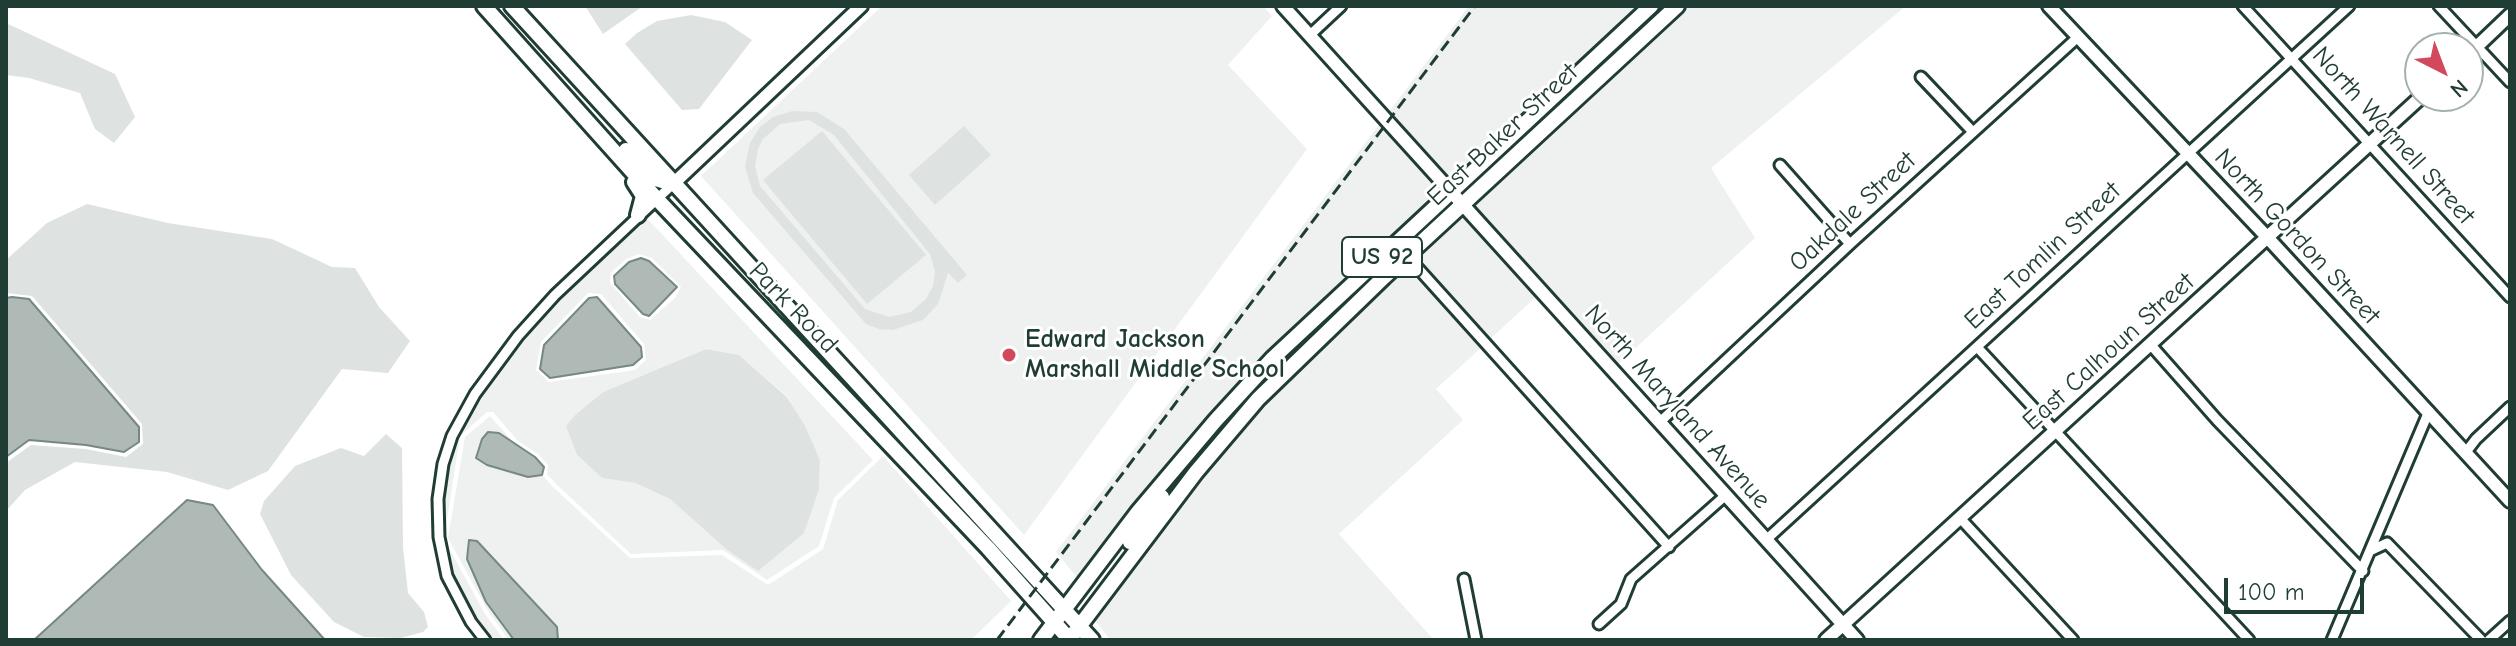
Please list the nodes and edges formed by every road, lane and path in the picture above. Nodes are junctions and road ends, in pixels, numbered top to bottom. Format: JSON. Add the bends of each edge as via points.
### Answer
{"nodes":[{"id":1,"x":484,"y":6,"type":"edge"},
{"id":2,"x":512,"y":6,"type":"edge"},
{"id":3,"x":861,"y":6,"type":"edge"},
{"id":4,"x":1283,"y":6,"type":"edge"},
{"id":5,"x":1341,"y":6,"type":"edge"},
{"id":6,"x":1651,"y":6,"type":"edge"},
{"id":7,"x":1677,"y":6,"type":"edge"},
{"id":8,"x":2049,"y":6,"type":"edge"},
{"id":9,"x":2243,"y":6,"type":"edge"},
{"id":10,"x":2349,"y":6,"type":"edge"},
{"id":11,"x":2439,"y":6,"type":"edge"},
{"id":12,"x":2510,"y":15,"type":"edge"},
{"id":13,"x":2459,"y":32,"type":"edge"},
{"id":14,"x":1310,"y":35,"type":"junction"},
{"id":15,"x":2078,"y":37,"type":"junction"},
{"id":16,"x":2484,"y":40,"type":"edge"},
{"id":17,"x":2292,"y":58,"type":"junction"},
{"id":18,"x":2484,"y":60,"type":"edge"},
{"id":19,"x":1921,"y":77,"type":"dead end"},
{"id":20,"x":2510,"y":82,"type":"edge"},
{"id":21,"x":564,"y":95,"type":"junction"},
{"id":22,"x":1552,"y":99,"type":"junction"},
{"id":23,"x":1564,"y":112,"type":"junction"},
{"id":24,"x":2404,"y":112,"type":"edge"},
{"id":25,"x":1973,"y":132,"type":"junction"},
{"id":26,"x":2368,"y":144,"type":"junction"},
{"id":27,"x":2188,"y":153,"type":"junction"},
{"id":28,"x":1780,"y":165,"type":"dead end"},
{"id":29,"x":673,"y":184,"type":"junction"},
{"id":30,"x":1453,"y":191,"type":"junction"},
{"id":31,"x":656,"y":198,"type":"junction"},
{"id":32,"x":1462,"y":205,"type":"junction"},
{"id":33,"x":638,"y":215,"type":"junction"},
{"id":34,"x":2267,"y":237,"type":"junction"},
{"id":35,"x":1850,"y":244,"type":"junction"},
{"id":36,"x":1407,"y":256,"type":"junction"},
{"id":37,"x":774,"y":293,"type":"junction"},
{"id":38,"x":2510,"y":297,"type":"edge"},
{"id":39,"x":2150,"y":344,"type":"junction"},
{"id":40,"x":1977,"y":347,"type":"junction"},
{"id":41,"x":2510,"y":407,"type":"edge"},
{"id":42,"x":2429,"y":411,"type":"junction"},
{"id":43,"x":1661,"y":421,"type":"junction"},
{"id":44,"x":2055,"y":431,"type":"junction"},
{"id":45,"x":2466,"y":452,"type":"junction"},
{"id":46,"x":1726,"y":495,"type":"junction"},
{"id":47,"x":2510,"y":501,"type":"edge"},
{"id":48,"x":1960,"y":518,"type":"junction"},
{"id":49,"x":1767,"y":539,"type":"junction"},
{"id":50,"x":1669,"y":547,"type":"junction"},
{"id":51,"x":2372,"y":550,"type":"junction"},
{"id":52,"x":2363,"y":571,"type":"junction"},
{"id":53,"x":1464,"y":579,"type":"dead end"},
{"id":54,"x":1072,"y":618,"type":"junction"},
{"id":55,"x":2510,"y":621,"type":"edge"},
{"id":56,"x":1054,"y":622,"type":"junction"},
{"id":57,"x":1599,"y":624,"type":"dead end"},
{"id":58,"x":1843,"y":625,"type":"junction"},
{"id":59,"x":2335,"y":639,"type":"edge"},
{"id":60,"x":485,"y":640,"type":"edge"},
{"id":61,"x":1041,"y":640,"type":"edge"},
{"id":62,"x":1069,"y":640,"type":"edge"},
{"id":63,"x":1092,"y":640,"type":"edge"},
{"id":64,"x":1476,"y":640,"type":"edge"},
{"id":65,"x":1826,"y":640,"type":"edge"},
{"id":66,"x":1857,"y":640,"type":"edge"},
{"id":67,"x":2073,"y":640,"type":"edge"},
{"id":68,"x":2249,"y":640,"type":"edge"},
{"id":69,"x":2481,"y":640,"type":"edge"},
{"id":70,"x":2489,"y":640,"type":"edge"}],
"edges":[{"from":1,"to":21,"type":"main road","name":"Park Road"},
{"from":2,"to":29,"type":"main road","name":"Park Road"},
{"from":3,"to":29,"type":"street"},
{"from":4,"to":14,"type":"street","name":"North Maryland Avenue"},
{"from":5,"to":14,"type":"street"},
{"from":6,"to":22,"type":"main road","name":"East Baker Street","number":"US 92"},
{"from":7,"to":23,"type":"main road","name":"East Baker Street","number":"US 92"},
{"from":8,"to":15,"type":"street","name":"North Gordon Street"},
{"from":9,"to":17,"type":"street","name":"North Warnell Street"},
{"from":10,"to":17,"type":"street","name":"East Tomlin Street"},
{"from":11,"to":13,"type":"street"},
{"from":12,"to":16,"type":"street"},
{"from":14,"to":30,"type":"street","name":"North Maryland Avenue"},
{"from":15,"to":25,"type":"street","name":"Oakdale Street"},
{"from":15,"to":27,"type":"street","name":"North Gordon Street"},
{"from":17,"to":26,"type":"street","name":"North Warnell Street"},
{"from":17,"to":27,"type":"street","name":"East Tomlin Street"},
{"from":18,"to":20,"type":"street"},
{"from":19,"to":25,"type":"street"},
{"from":21,"to":29,"type":"main road","via":[[645,171]]},
{"from":21,"to":31,"type":"main road","name":"Park Road"},
{"from":21,"to":33,"type":"main road","via":[[643,196]]},
{"from":22,"to":23,"type":"street"},
{"from":22,"to":30,"type":"main road","name":"East Baker Street","number":"US 92"},
{"from":23,"to":32,"type":"main road","name":"East Baker Street","number":"US 92"},
{"from":24,"to":26,"type":"street","name":"East Calhoun Street"},
{"from":25,"to":35,"type":"street","name":"Oakdale Street"},
{"from":26,"to":34,"type":"street","name":"East Calhoun Street"},
{"from":26,"to":38,"type":"street","name":"North Warnell Street"},
{"from":27,"to":34,"type":"street","name":"North Gordon Street"},
{"from":27,"to":40,"type":"street","name":"East Tomlin Street"},
{"from":28,"to":35,"type":"street"},
{"from":29,"to":31,"type":"street"},
{"from":29,"to":37,"type":"main road","name":"Park Road"},
{"from":30,"to":32,"type":"street","name":"North Maryland Avenue"},
{"from":30,"to":54,"type":"main road","name":"East Baker Street","number":"US 92","via":[[1273,358],[1216,420],[1128,524]]},
{"from":31,"to":33,"type":"street"},
{"from":31,"to":37,"type":"main road","via":[[685,207],[760,287]]},
{"from":31,"to":56,"type":"main road","name":"Park Road"},
{"from":32,"to":36,"type":"main road","name":"East Baker Street","number":"US 92"},
{"from":32,"to":43,"type":"street","name":"North Maryland Avenue"},
{"from":33,"to":60,"type":"street","via":[[518,336],[452,436],[440,484],[439,537],[447,576]]},
{"from":34,"to":39,"type":"street","name":"East Calhoun Street"},
{"from":34,"to":42,"type":"street","name":"North Gordon Street"},
{"from":35,"to":43,"type":"street","name":"Oakdale Street"},
{"from":36,"to":50,"type":"street"},
{"from":36,"to":54,"type":"main road","name":"East Baker Street","number":"US 92","via":[[1229,431]]},
{"from":37,"to":54,"type":"main road","name":"Park Road"},
{"from":39,"to":44,"type":"street","name":"East Calhoun Street"},
{"from":39,"to":52,"type":"street"},
{"from":40,"to":44,"type":"street"},
{"from":40,"to":49,"type":"street","name":"East Tomlin Street"},
{"from":41,"to":45,"type":"street"},
{"from":42,"to":45,"type":"street","name":"North Gordon Street"},
{"from":42,"to":51,"type":"street"},
{"from":43,"to":46,"type":"street","name":"North Maryland Avenue"},
{"from":44,"to":48,"type":"street","name":"East Calhoun Street"},
{"from":44,"to":68,"type":"street"},
{"from":45,"to":47,"type":"street","name":"North Gordon Street"},
{"from":46,"to":49,"type":"street","name":"North Maryland Avenue"},
{"from":46,"to":50,"type":"street"},
{"from":48,"to":58,"type":"street","name":"East Calhoun Street"},
{"from":48,"to":67,"type":"street"},
{"from":49,"to":58,"type":"street","name":"North Maryland Avenue"},
{"from":50,"to":57,"type":"street","via":[[1631,579],[1621,604]]},
{"from":51,"to":52,"type":"street"},
{"from":51,"to":69,"type":"street","via":[[2387,543]]},
{"from":52,"to":59,"type":"street"},
{"from":53,"to":64,"type":"street"},
{"from":54,"to":56,"type":"main road","number":"US 92"},
{"from":54,"to":62,"type":"main road","number":"US 92"},
{"from":54,"to":63,"type":"main road","name":"Park Road"},
{"from":55,"to":70,"type":"street"},
{"from":56,"to":61,"type":"main road","number":"US 92"},
{"from":56,"to":62,"type":"main road","name":"Park Road"},
{"from":58,"to":65,"type":"street","name":"East Calhoun Street"},
{"from":58,"to":66,"type":"street","name":"North Maryland Avenue"}]}
